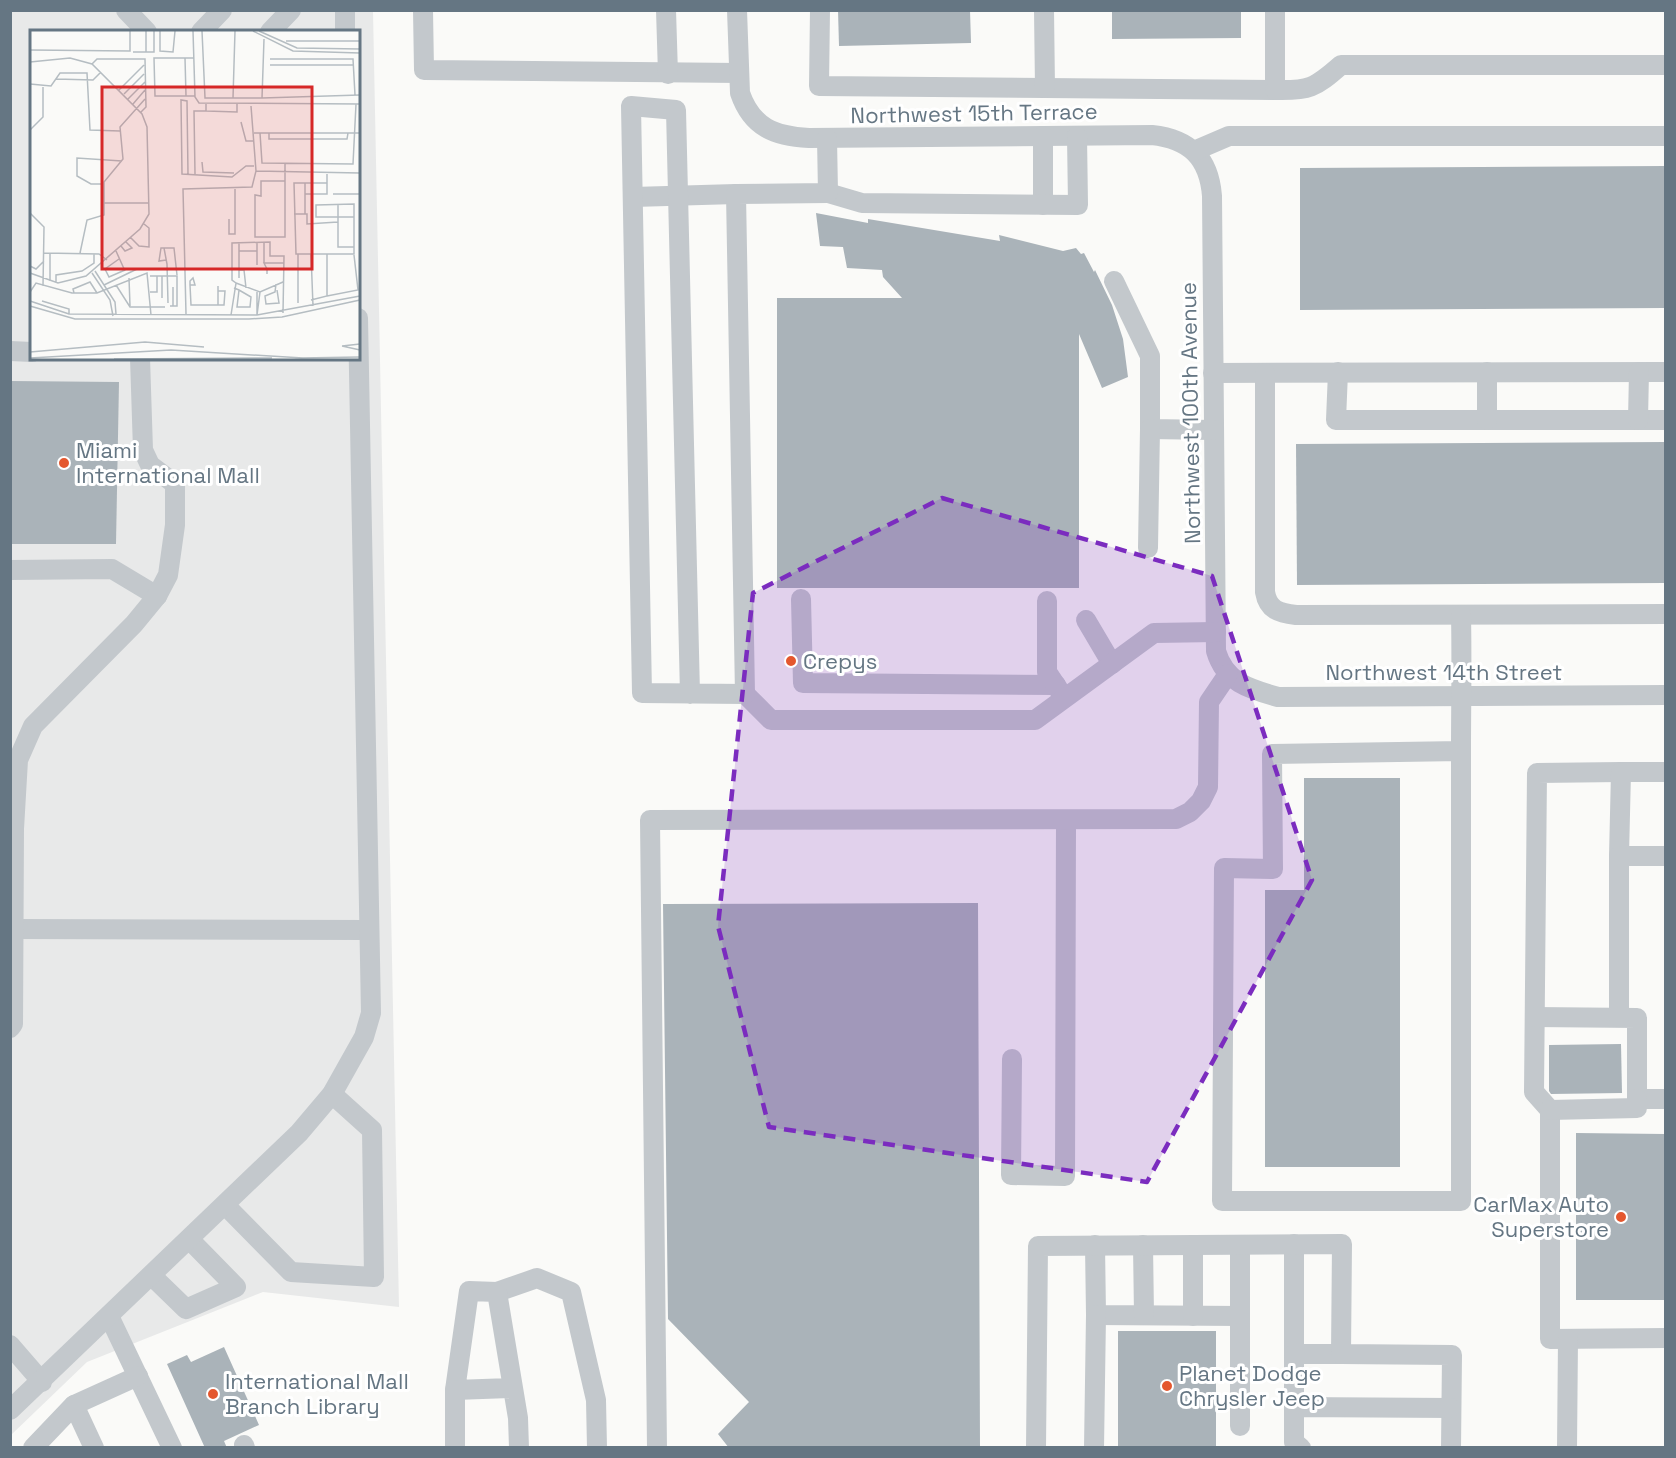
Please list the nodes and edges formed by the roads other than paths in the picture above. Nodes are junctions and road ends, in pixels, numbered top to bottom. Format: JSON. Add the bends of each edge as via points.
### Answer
{"nodes":[{"id":1,"x":222,"y":10,"type":"edge"},
{"id":2,"x":291,"y":10,"type":"edge"},
{"id":3,"x":423,"y":10,"type":"edge"},
{"id":4,"x":666,"y":10,"type":"edge"},
{"id":5,"x":737,"y":10,"type":"edge"},
{"id":6,"x":820,"y":10,"type":"edge"},
{"id":7,"x":1044,"y":10,"type":"edge"},
{"id":8,"x":1275,"y":10,"type":"edge"},
{"id":9,"x":203,"y":30,"type":"edge"},
{"id":10,"x":272,"y":30,"type":"edge"},
{"id":11,"x":1665,"y":65,"type":"edge"},
{"id":12,"x":739,"y":73,"type":"junction"},
{"id":13,"x":668,"y":74,"type":"junction"},
{"id":14,"x":1046,"y":88,"type":"junction"},
{"id":15,"x":1275,"y":90,"type":"junction"},
{"id":16,"x":1043,"y":136,"type":"junction"},
{"id":17,"x":1077,"y":136,"type":"junction"},
{"id":18,"x":1665,"y":136,"type":"edge"},
{"id":19,"x":827,"y":138,"type":"junction"},
{"id":20,"x":1194,"y":151,"type":"junction"},
{"id":21,"x":828,"y":193,"type":"junction"},
{"id":22,"x":736,"y":194,"type":"junction"},
{"id":23,"x":678,"y":196,"type":"junction"},
{"id":24,"x":633,"y":197,"type":"junction"},
{"id":25,"x":1043,"y":205,"type":"junction"},
{"id":26,"x":1114,"y":281,"type":"dead end"},
{"id":27,"x":10,"y":351,"type":"edge"},
{"id":28,"x":30,"y":352,"type":"edge"},
{"id":29,"x":140,"y":360,"type":"edge"},
{"id":30,"x":359,"y":360,"type":"edge"},
{"id":31,"x":1338,"y":372,"type":"junction"},
{"id":32,"x":1487,"y":372,"type":"junction"},
{"id":33,"x":1639,"y":372,"type":"junction"},
{"id":34,"x":1665,"y":372,"type":"edge"},
{"id":35,"x":1213,"y":373,"type":"junction"},
{"id":36,"x":1265,"y":373,"type":"junction"},
{"id":37,"x":1486,"y":420,"type":"junction"},
{"id":38,"x":1638,"y":420,"type":"junction"},
{"id":39,"x":1665,"y":420,"type":"edge"},
{"id":40,"x":1149,"y":429,"type":"junction"},
{"id":41,"x":1214,"y":430,"type":"junction"},
{"id":42,"x":1148,"y":548,"type":"dead end"},
{"id":43,"x":10,"y":570,"type":"edge"},
{"id":44,"x":158,"y":596,"type":"junction"},
{"id":45,"x":801,"y":599,"type":"dead end"},
{"id":46,"x":1047,"y":602,"type":"dead end"},
{"id":47,"x":1665,"y":614,"type":"edge"},
{"id":48,"x":1461,"y":615,"type":"junction"},
{"id":49,"x":1086,"y":620,"type":"dead end"},
{"id":50,"x":1216,"y":632,"type":"junction"},
{"id":51,"x":1112,"y":664,"type":"junction"},
{"id":52,"x":1228,"y":674,"type":"junction"},
{"id":53,"x":1060,"y":692,"type":"junction"},
{"id":54,"x":690,"y":694,"type":"junction"},
{"id":55,"x":745,"y":694,"type":"junction"},
{"id":56,"x":1665,"y":695,"type":"edge"},
{"id":57,"x":1461,"y":696,"type":"junction"},
{"id":58,"x":1461,"y":751,"type":"junction"},
{"id":59,"x":1665,"y":771,"type":"edge"},
{"id":60,"x":1621,"y":772,"type":"junction"},
{"id":61,"x":13,"y":778,"type":"edge"},
{"id":62,"x":1066,"y":820,"type":"junction"},
{"id":63,"x":1619,"y":856,"type":"junction"},
{"id":64,"x":1665,"y":856,"type":"edge"},
{"id":65,"x":14,"y":929,"type":"junction"},
{"id":66,"x":369,"y":930,"type":"junction"},
{"id":67,"x":1535,"y":1017,"type":"junction"},
{"id":68,"x":1619,"y":1017,"type":"junction"},
{"id":69,"x":10,"y":1028,"type":"edge"},
{"id":70,"x":1012,"y":1059,"type":"dead end"},
{"id":71,"x":332,"y":1094,"type":"junction"},
{"id":72,"x":1637,"y":1100,"type":"junction"},
{"id":73,"x":1665,"y":1100,"type":"edge"},
{"id":74,"x":1550,"y":1110,"type":"junction"},
{"id":75,"x":225,"y":1205,"type":"junction"},
{"id":76,"x":189,"y":1239,"type":"junction"},
{"id":77,"x":1294,"y":1244,"type":"junction"},
{"id":78,"x":1095,"y":1245,"type":"junction"},
{"id":79,"x":1143,"y":1245,"type":"junction"},
{"id":80,"x":1193,"y":1245,"type":"junction"},
{"id":81,"x":1240,"y":1245,"type":"junction"},
{"id":82,"x":152,"y":1276,"type":"junction"},
{"id":83,"x":497,"y":1293,"type":"junction"},
{"id":84,"x":1096,"y":1315,"type":"junction"},
{"id":85,"x":1144,"y":1315,"type":"junction"},
{"id":86,"x":1193,"y":1316,"type":"junction"},
{"id":87,"x":1240,"y":1316,"type":"junction"},
{"id":88,"x":109,"y":1317,"type":"junction"},
{"id":89,"x":1665,"y":1338,"type":"edge"},
{"id":90,"x":1568,"y":1339,"type":"junction"},
{"id":91,"x":10,"y":1345,"type":"edge"},
{"id":92,"x":1294,"y":1354,"type":"junction"},
{"id":93,"x":1341,"y":1354,"type":"junction"},
{"id":94,"x":138,"y":1376,"type":"junction"},
{"id":95,"x":42,"y":1382,"type":"junction"},
{"id":96,"x":513,"y":1388,"type":"junction"},
{"id":97,"x":455,"y":1390,"type":"junction"},
{"id":98,"x":74,"y":1405,"type":"junction"},
{"id":99,"x":1294,"y":1407,"type":"junction"},
{"id":100,"x":1451,"y":1408,"type":"junction"},
{"id":101,"x":10,"y":1410,"type":"edge"},
{"id":102,"x":1240,"y":1426,"type":"dead end"},
{"id":103,"x":33,"y":1448,"type":"edge"},
{"id":104,"x":93,"y":1448,"type":"edge"},
{"id":105,"x":172,"y":1448,"type":"edge"},
{"id":106,"x":455,"y":1448,"type":"edge"},
{"id":107,"x":519,"y":1448,"type":"edge"},
{"id":108,"x":597,"y":1448,"type":"edge"},
{"id":109,"x":657,"y":1448,"type":"edge"},
{"id":110,"x":1036,"y":1448,"type":"edge"},
{"id":111,"x":1094,"y":1448,"type":"edge"},
{"id":112,"x":1301,"y":1448,"type":"edge"},
{"id":113,"x":1451,"y":1448,"type":"edge"},
{"id":114,"x":1567,"y":1448,"type":"edge"}],
"edges":[{"from":1,"to":9,"type":"street"},
{"from":2,"to":10,"type":"street"},
{"from":3,"to":13,"type":"street","via":[[424,70]]},
{"from":4,"to":13,"type":"street"},
{"from":5,"to":12,"type":"street"},
{"from":6,"to":14,"type":"street","via":[[819,86]]},
{"from":7,"to":14,"type":"street"},
{"from":8,"to":15,"type":"street"},
{"from":11,"to":15,"type":"street","via":[[1341,65],[1322,82],[1300,91]]},
{"from":12,"to":13,"type":"street"},
{"from":12,"to":19,"type":"street","name":"Northwest 15th Terrace","via":[[740,93],[755,120],[773,133],[788,137]]},
{"from":14,"to":15,"type":"street"},
{"from":16,"to":17,"type":"street","name":"Northwest 15th Terrace"},
{"from":16,"to":19,"type":"street","name":"Northwest 15th Terrace"},
{"from":16,"to":25,"type":"street"},
{"from":17,"to":20,"type":"street","name":"Northwest 15th Terrace","via":[[1164,136]]},
{"from":17,"to":25,"type":"street","via":[[1077,205]]},
{"from":18,"to":20,"type":"street","via":[[1230,136]]},
{"from":19,"to":21,"type":"street"},
{"from":20,"to":35,"type":"street","name":"Northwest 100th Avenue","via":[[1211,183]]},
{"from":21,"to":22,"type":"street"},
{"from":21,"to":25,"type":"street","via":[[862,203]]},
{"from":22,"to":23,"type":"street"},
{"from":22,"to":55,"type":"street"},
{"from":23,"to":24,"type":"street"},
{"from":23,"to":24,"type":"street","via":[[676,110],[631,106]]},
{"from":23,"to":54,"type":"street"},
{"from":24,"to":54,"type":"street","via":[[642,693]]},
{"from":26,"to":40,"type":"street","via":[[1149,356]]},
{"from":27,"to":28,"type":"street"},
{"from":29,"to":44,"type":"street","via":[[143,450],[150,465],[175,484],[175,525],[168,574]]},
{"from":30,"to":66,"type":"street"},
{"from":31,"to":32,"type":"street"},
{"from":31,"to":36,"type":"street"},
{"from":31,"to":37,"type":"street","via":[[1336,420]]},
{"from":32,"to":33,"type":"street"},
{"from":32,"to":37,"type":"street"},
{"from":33,"to":34,"type":"street"},
{"from":33,"to":38,"type":"street"},
{"from":35,"to":36,"type":"street"},
{"from":35,"to":41,"type":"street","name":"Northwest 100th Avenue"},
{"from":36,"to":48,"type":"street","via":[[1265,592],[1271,608],[1296,615]]},
{"from":37,"to":38,"type":"street"},
{"from":38,"to":39,"type":"street"},
{"from":40,"to":41,"type":"street"},
{"from":40,"to":42,"type":"street"},
{"from":41,"to":50,"type":"street","name":"Northwest 100th Avenue"},
{"from":43,"to":44,"type":"street","via":[[112,569]]},
{"from":44,"to":61,"type":"street","via":[[33,726]]},
{"from":45,"to":53,"type":"street","via":[[803,683]]},
{"from":46,"to":53,"type":"street","via":[[1047,672]]},
{"from":47,"to":48,"type":"street"},
{"from":48,"to":57,"type":"street"},
{"from":49,"to":51,"type":"street"},
{"from":50,"to":51,"type":"street","via":[[1154,633]]},
{"from":50,"to":52,"type":"street","name":"Northwest 100th Avenue","via":[[1216,651]]},
{"from":51,"to":53,"type":"street"},
{"from":52,"to":57,"type":"street","name":"Northwest 14th Street","via":[[1252,690],[1278,697]]},
{"from":52,"to":62,"type":"street","via":[[1209,702],[1208,787],[1190,812],[1176,819]]},
{"from":53,"to":55,"type":"street","via":[[1035,720],[771,720]]},
{"from":54,"to":55,"type":"street"},
{"from":56,"to":57,"type":"street","name":"Northwest 14th Street"},
{"from":57,"to":58,"type":"street"},
{"from":58,"to":58,"type":"street","via":[[1461,1201],[1222,1201],[1224,868],[1273,869],[1272,754]]},
{"from":59,"to":60,"type":"street"},
{"from":60,"to":63,"type":"street"},
{"from":60,"to":67,"type":"street","via":[[1537,772]]},
{"from":61,"to":65,"type":"street"},
{"from":62,"to":70,"type":"street","via":[[1065,1176],[1011,1175]]},
{"from":62,"to":109,"type":"street","via":[[650,820]]},
{"from":63,"to":64,"type":"street"},
{"from":63,"to":68,"type":"street"},
{"from":65,"to":66,"type":"street"},
{"from":65,"to":69,"type":"street"},
{"from":66,"to":71,"type":"street","via":[[371,1013],[364,1037]]},
{"from":67,"to":68,"type":"street"},
{"from":67,"to":74,"type":"street","via":[[1534,1092]]},
{"from":68,"to":72,"type":"street","via":[[1637,1018]]},
{"from":71,"to":75,"type":"street"},
{"from":71,"to":75,"type":"street","via":[[372,1131],[374,1277],[291,1272]]},
{"from":72,"to":73,"type":"street"},
{"from":72,"to":74,"type":"street","via":[[1637,1108]]},
{"from":74,"to":90,"type":"street","via":[[1550,1339]]},
{"from":75,"to":76,"type":"street"},
{"from":76,"to":82,"type":"street"},
{"from":76,"to":82,"type":"street","via":[[236,1287],[186,1309]]},
{"from":77,"to":81,"type":"street"},
{"from":77,"to":92,"type":"street"},
{"from":77,"to":93,"type":"street","via":[[1342,1244]]},
{"from":78,"to":79,"type":"street"},
{"from":78,"to":84,"type":"street"},
{"from":78,"to":110,"type":"street","via":[[1038,1246]]},
{"from":79,"to":80,"type":"street"},
{"from":79,"to":85,"type":"street"},
{"from":80,"to":81,"type":"street"},
{"from":80,"to":86,"type":"street"},
{"from":81,"to":87,"type":"street"},
{"from":82,"to":88,"type":"street"},
{"from":83,"to":96,"type":"street"},
{"from":83,"to":97,"type":"street","via":[[469,1291]]},
{"from":83,"to":108,"type":"street","via":[[537,1278],[571,1293],[596,1400]]},
{"from":84,"to":85,"type":"street"},
{"from":84,"to":111,"type":"street"},
{"from":85,"to":86,"type":"street"},
{"from":86,"to":87,"type":"street"},
{"from":87,"to":102,"type":"street"},
{"from":88,"to":94,"type":"street"},
{"from":88,"to":95,"type":"street"},
{"from":89,"to":90,"type":"street"},
{"from":90,"to":114,"type":"street"},
{"from":91,"to":95,"type":"street"},
{"from":92,"to":93,"type":"street"},
{"from":92,"to":99,"type":"street"},
{"from":93,"to":100,"type":"street","via":[[1452,1355]]},
{"from":94,"to":98,"type":"street"},
{"from":94,"to":105,"type":"street"},
{"from":95,"to":101,"type":"street"},
{"from":96,"to":97,"type":"street"},
{"from":96,"to":107,"type":"street"},
{"from":97,"to":106,"type":"street"},
{"from":98,"to":103,"type":"street"},
{"from":98,"to":104,"type":"street"},
{"from":99,"to":100,"type":"street"},
{"from":99,"to":112,"type":"street","via":[[1294,1442]]},
{"from":100,"to":113,"type":"street"}]}
